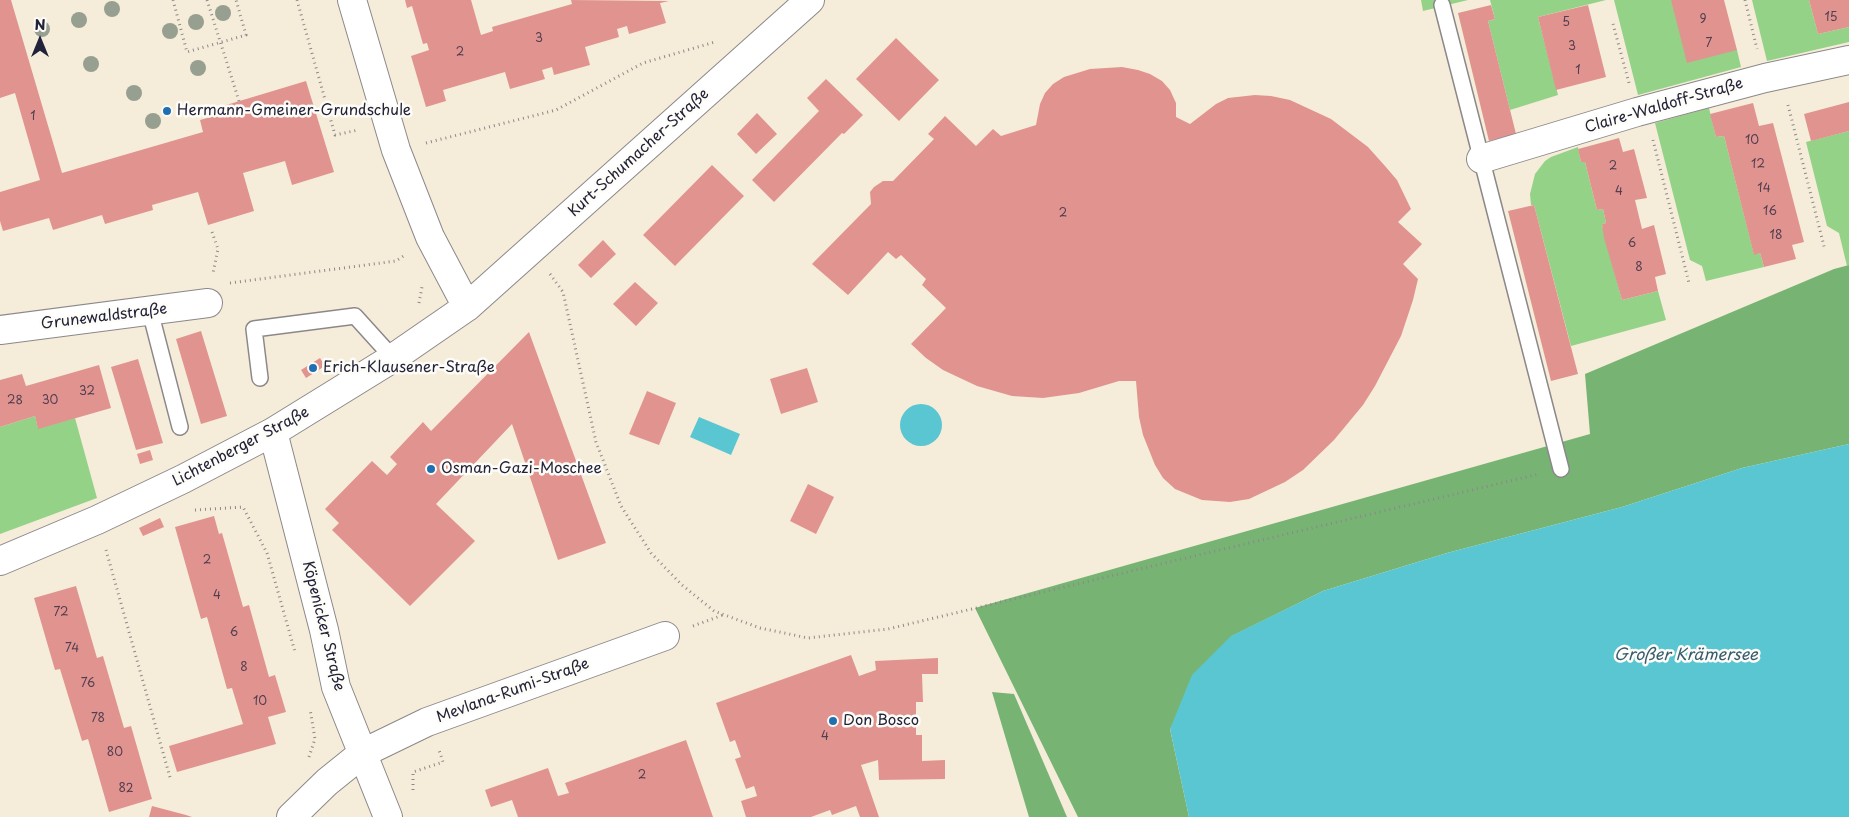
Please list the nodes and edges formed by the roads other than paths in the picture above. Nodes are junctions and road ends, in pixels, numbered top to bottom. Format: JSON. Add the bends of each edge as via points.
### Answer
{"nodes":[{"id":1,"x":352,"y":0,"type":"edge"},
{"id":2,"x":810,"y":0,"type":"edge"},
{"id":3,"x":1442,"y":5,"type":"dead end"},
{"id":4,"x":1849,"y":60,"type":"edge"},
{"id":5,"x":1482,"y":159,"type":"junction"},
{"id":6,"x":208,"y":303,"type":"road end"},
{"id":7,"x":467,"y":307,"type":"junction"},
{"id":8,"x":150,"y":311,"type":"junction"},
{"id":9,"x":0,"y":330,"type":"edge"},
{"id":10,"x":393,"y":358,"type":"junction"},
{"id":11,"x":260,"y":378,"type":"dead end"},
{"id":12,"x":180,"y":427,"type":"dead end"},
{"id":13,"x":273,"y":432,"type":"junction"},
{"id":14,"x":1561,"y":469,"type":"road end"},
{"id":15,"x":0,"y":561,"type":"edge"},
{"id":16,"x":665,"y":636,"type":"dead end"},
{"id":17,"x":363,"y":753,"type":"junction"},
{"id":18,"x":291,"y":817,"type":"edge"},
{"id":19,"x":388,"y":817,"type":"edge"}],
"edges":[{"from":1,"to":7,"type":"street","via":[[396,150],[430,237]]},
{"from":2,"to":7,"type":"street","name":"Kurt-Schumacher-Straße"},
{"from":3,"to":5,"type":"lane"},
{"from":4,"to":5,"type":"street","name":"Claire-Waldoff-Straße","via":[[1642,111]]},
{"from":5,"to":14,"type":"lane"},
{"from":6,"to":8,"type":"street","name":"Grunewaldstraße"},
{"from":7,"to":10,"type":"street","name":"Lichtenberger Straße"},
{"from":8,"to":9,"type":"street","name":"Grunewaldstraße"},
{"from":8,"to":12,"type":"lane"},
{"from":10,"to":11,"type":"lane","via":[[355,316],[254,329]]},
{"from":10,"to":13,"type":"street","name":"Lichtenberger Straße"},
{"from":13,"to":15,"type":"street","name":"Lichtenberger Straße","via":[[97,520]]},
{"from":13,"to":17,"type":"street","name":"Köpenicker Straße","via":[[336,687]]},
{"from":16,"to":17,"type":"street","name":"Mevlana-Rumi-Straße","via":[[427,722]]},
{"from":17,"to":18,"type":"street"},
{"from":17,"to":19,"type":"street","name":"Köpenicker Straße"}]}
